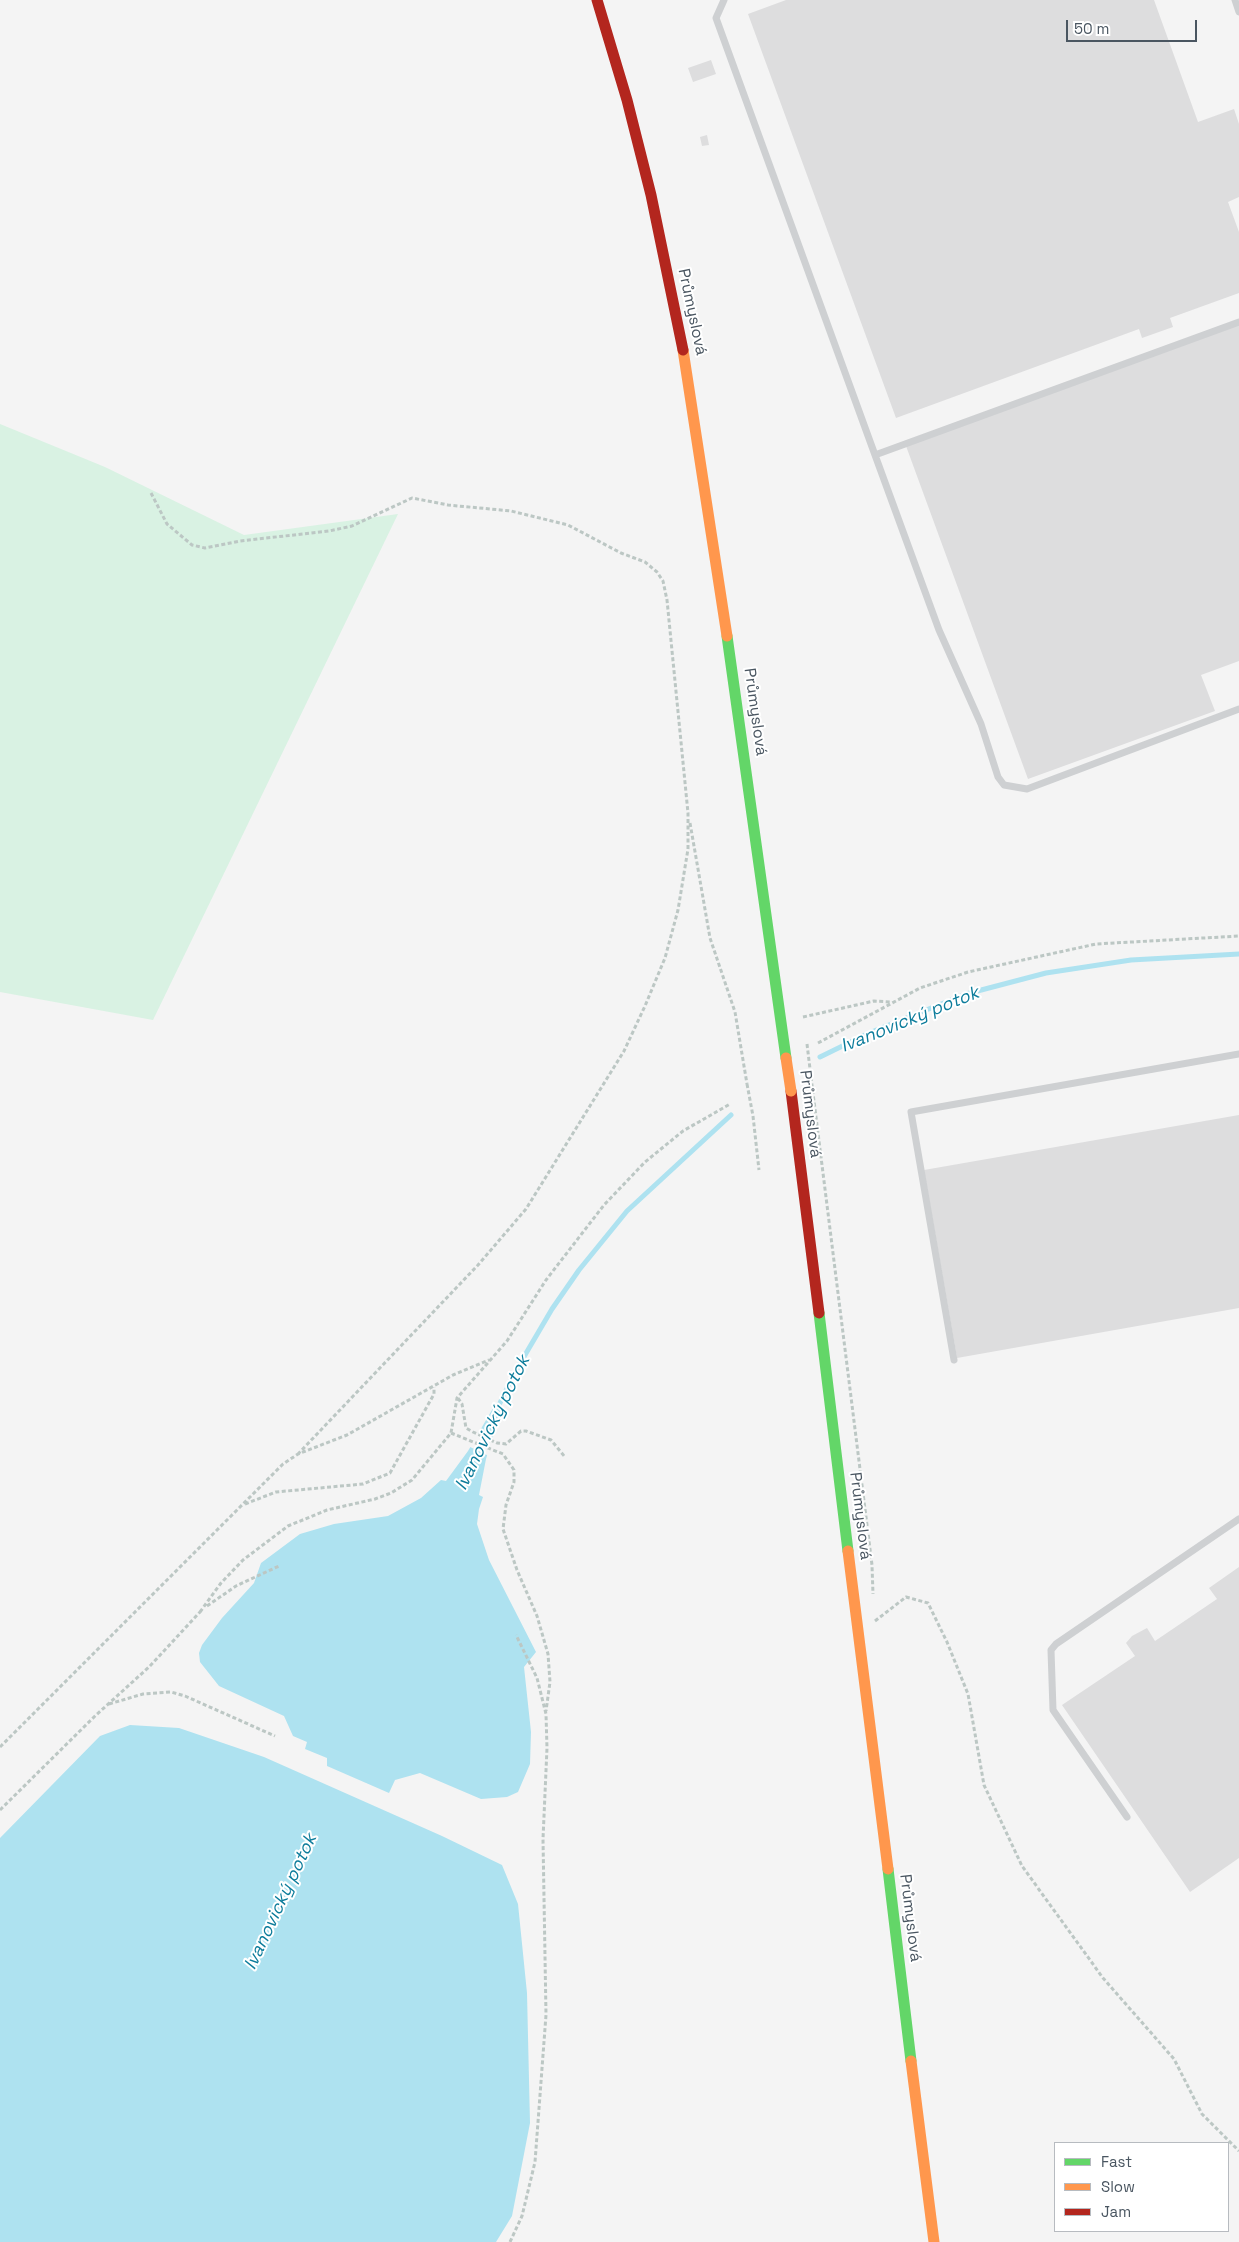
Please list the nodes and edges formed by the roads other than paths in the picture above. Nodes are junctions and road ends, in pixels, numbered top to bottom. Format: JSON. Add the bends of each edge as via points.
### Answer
{"nodes":[{"id":1,"x":597,"y":0,"type":"edge"},
{"id":2,"x":724,"y":0,"type":"edge"},
{"id":3,"x":1235,"y":0,"type":"edge"},
{"id":4,"x":1239,"y":12,"type":"edge"},
{"id":5,"x":1239,"y":322,"type":"edge"},
{"id":6,"x":875,"y":455,"type":"junction"},
{"id":7,"x":1239,"y":709,"type":"edge"},
{"id":8,"x":1239,"y":1054,"type":"edge"},
{"id":9,"x":954,"y":1360,"type":"dead end"},
{"id":10,"x":1239,"y":1519,"type":"edge"},
{"id":11,"x":1127,"y":1817,"type":"dead end"},
{"id":12,"x":934,"y":2242,"type":"edge"}],
"edges":[{"from":1,"to":12,"type":"street","name":"Průmyslová","bridge":true,"via":[[651,195],[687,367],[791,1091]]},
{"from":2,"to":6,"type":"lane","via":[[716,18]]},
{"from":3,"to":4,"type":"lane"},
{"from":5,"to":6,"type":"lane"},
{"from":6,"to":7,"type":"lane","via":[[939,630],[981,724],[998,778],[1004,786],[1026,789]]},
{"from":8,"to":9,"type":"lane","via":[[911,1112]]},
{"from":10,"to":11,"type":"lane","via":[[1051,1650],[1053,1710]]}]}
